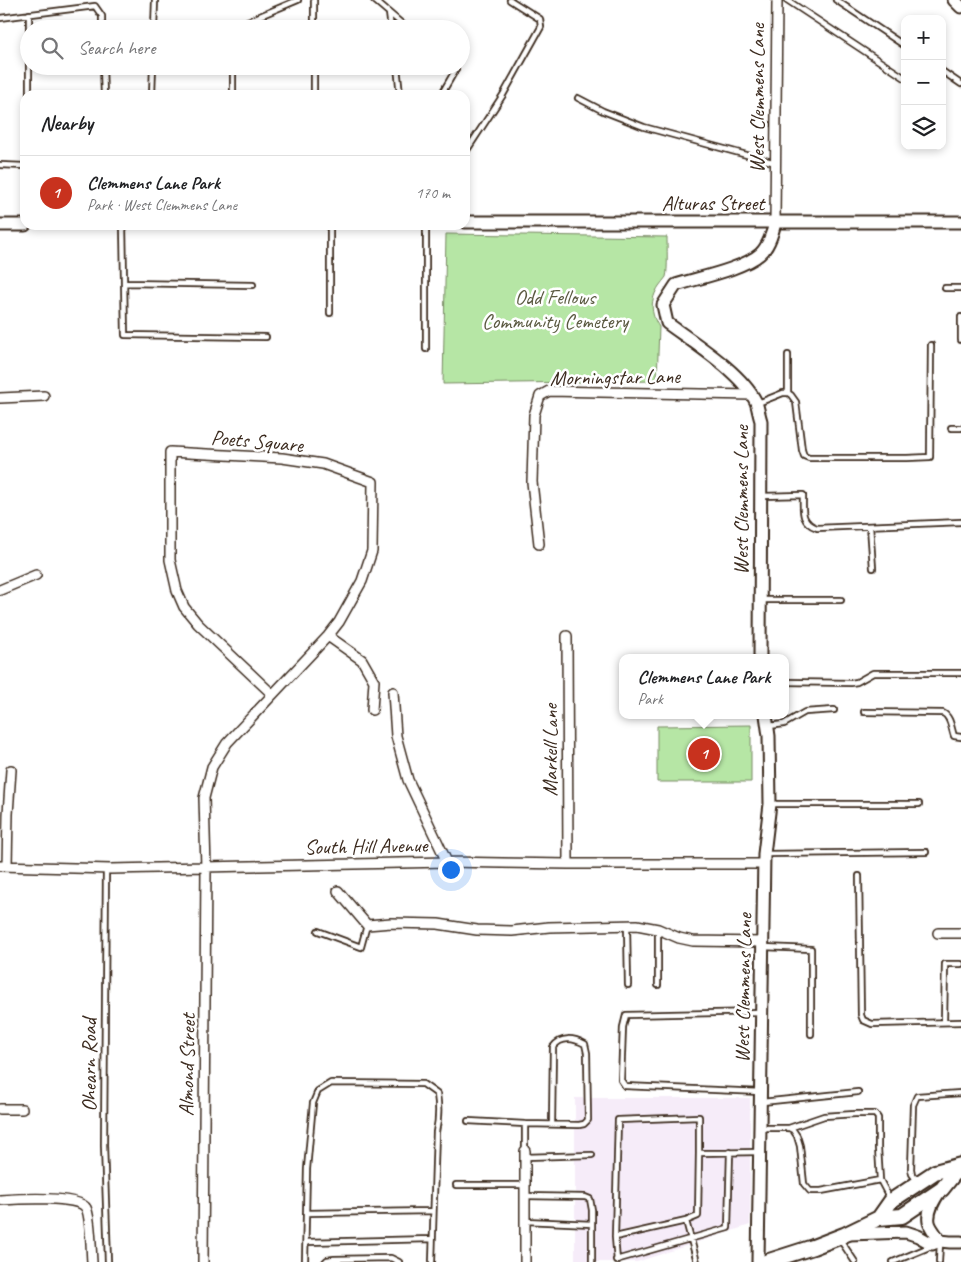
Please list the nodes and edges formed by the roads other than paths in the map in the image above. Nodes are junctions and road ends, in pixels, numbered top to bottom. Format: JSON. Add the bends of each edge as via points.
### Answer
{"nodes":[{"id":1,"x":155,"y":0,"type":"edge"},
{"id":2,"x":298,"y":0,"type":"edge"},
{"id":3,"x":314,"y":0,"type":"edge"},
{"id":4,"x":374,"y":0,"type":"edge"},
{"id":5,"x":510,"y":0,"type":"edge"},
{"id":6,"x":777,"y":0,"type":"edge"},
{"id":7,"x":787,"y":0,"type":"edge"},
{"id":8,"x":836,"y":0,"type":"edge"},
{"id":9,"x":954,"y":0,"type":"edge"},
{"id":10,"x":961,"y":7,"type":"edge"},
{"id":11,"x":389,"y":13,"type":"junction"},
{"id":12,"x":29,"y":14,"type":"junction"},
{"id":13,"x":0,"y":18,"type":"edge"},
{"id":14,"x":29,"y":20,"type":"edge"},
{"id":15,"x":102,"y":20,"type":"edge"},
{"id":16,"x":154,"y":20,"type":"edge"},
{"id":17,"x":250,"y":20,"type":"edge"},
{"id":18,"x":314,"y":20,"type":"edge"},
{"id":19,"x":390,"y":20,"type":"edge"},
{"id":20,"x":397,"y":20,"type":"edge"},
{"id":21,"x":901,"y":43,"type":"edge"},
{"id":22,"x":946,"y":74,"type":"edge"},
{"id":23,"x":29,"y":75,"type":"edge"},
{"id":24,"x":103,"y":75,"type":"edge"},
{"id":25,"x":153,"y":75,"type":"edge"},
{"id":26,"x":232,"y":75,"type":"edge"},
{"id":27,"x":314,"y":75,"type":"edge"},
{"id":28,"x":397,"y":75,"type":"edge"},
{"id":29,"x":453,"y":75,"type":"edge"},
{"id":30,"x":901,"y":75,"type":"edge"},
{"id":31,"x":961,"y":84,"type":"edge"},
{"id":32,"x":29,"y":90,"type":"edge"},
{"id":33,"x":104,"y":90,"type":"edge"},
{"id":34,"x":152,"y":90,"type":"edge"},
{"id":35,"x":233,"y":90,"type":"edge"},
{"id":36,"x":314,"y":90,"type":"edge"},
{"id":37,"x":399,"y":90,"type":"edge"},
{"id":38,"x":444,"y":90,"type":"edge"},
{"id":39,"x":578,"y":98,"type":"dead end"},
{"id":40,"x":470,"y":145,"type":"edge"},
{"id":41,"x":776,"y":163,"type":"junction"},
{"id":42,"x":0,"y":165,"type":"edge"},
{"id":43,"x":20,"y":166,"type":"edge"},
{"id":44,"x":470,"y":222,"type":"edge"},
{"id":45,"x":775,"y":222,"type":"junction"},
{"id":46,"x":961,"y":222,"type":"edge"},
{"id":47,"x":0,"y":225,"type":"edge"},
{"id":48,"x":20,"y":225,"type":"edge"},
{"id":49,"x":123,"y":230,"type":"edge"},
{"id":50,"x":330,"y":230,"type":"edge"},
{"id":51,"x":426,"y":230,"type":"edge"},
{"id":52,"x":124,"y":283,"type":"junction"},
{"id":53,"x":253,"y":285,"type":"dead end"},
{"id":54,"x":945,"y":288,"type":"dead end"},
{"id":55,"x":961,"y":288,"type":"edge"},
{"id":56,"x":330,"y":312,"type":"dead end"},
{"id":57,"x":961,"y":317,"type":"edge"},
{"id":58,"x":266,"y":337,"type":"dead end"},
{"id":59,"x":961,"y":340,"type":"edge"},
{"id":60,"x":931,"y":345,"type":"dead end"},
{"id":61,"x":426,"y":349,"type":"dead end"},
{"id":62,"x":788,"y":355,"type":"dead end"},
{"id":63,"x":788,"y":393,"type":"junction"},
{"id":64,"x":44,"y":396,"type":"dead end"},
{"id":65,"x":0,"y":398,"type":"edge"},
{"id":66,"x":754,"y":399,"type":"junction"},
{"id":67,"x":951,"y":428,"type":"dead end"},
{"id":68,"x":961,"y":428,"type":"edge"},
{"id":69,"x":761,"y":496,"type":"junction"},
{"id":70,"x":961,"y":522,"type":"edge"},
{"id":71,"x":870,"y":526,"type":"junction"},
{"id":72,"x":539,"y":544,"type":"dead end"},
{"id":73,"x":873,"y":568,"type":"dead end"},
{"id":74,"x":36,"y":575,"type":"dead end"},
{"id":75,"x":0,"y":590,"type":"edge"},
{"id":76,"x":760,"y":600,"type":"junction"},
{"id":77,"x":841,"y":600,"type":"dead end"},
{"id":78,"x":328,"y":636,"type":"junction"},
{"id":79,"x":568,"y":636,"type":"dead end"},
{"id":80,"x":760,"y":654,"type":"edge"},
{"id":81,"x":961,"y":673,"type":"edge"},
{"id":82,"x":789,"y":682,"type":"edge"},
{"id":83,"x":393,"y":692,"type":"dead end"},
{"id":84,"x":272,"y":694,"type":"junction"},
{"id":85,"x":372,"y":710,"type":"dead end"},
{"id":86,"x":834,"y":710,"type":"dead end"},
{"id":87,"x":864,"y":712,"type":"dead end"},
{"id":88,"x":767,"y":721,"type":"edge"},
{"id":89,"x":961,"y":737,"type":"edge"},
{"id":90,"x":12,"y":770,"type":"dead end"},
{"id":91,"x":770,"y":804,"type":"junction"},
{"id":92,"x":919,"y":804,"type":"dead end"},
{"id":93,"x":926,"y":852,"type":"dead end"},
{"id":94,"x":764,"y":859,"type":"junction"},
{"id":95,"x":447,"y":862,"type":"junction"},
{"id":96,"x":568,"y":864,"type":"junction"},
{"id":97,"x":3,"y":866,"type":"edge"},
{"id":98,"x":206,"y":868,"type":"junction"},
{"id":99,"x":106,"y":869,"type":"junction"},
{"id":100,"x":859,"y":876,"type":"dead end"},
{"id":101,"x":338,"y":891,"type":"dead end"},
{"id":102,"x":367,"y":924,"type":"junction"},
{"id":103,"x":627,"y":926,"type":"junction"},
{"id":104,"x":658,"y":929,"type":"junction"},
{"id":105,"x":318,"y":931,"type":"dead end"},
{"id":106,"x":938,"y":932,"type":"dead end"},
{"id":107,"x":961,"y":933,"type":"edge"},
{"id":108,"x":763,"y":944,"type":"junction"},
{"id":109,"x":961,"y":964,"type":"edge"},
{"id":110,"x":628,"y":985,"type":"dead end"},
{"id":111,"x":658,"y":985,"type":"dead end"},
{"id":112,"x":762,"y":1012,"type":"junction"},
{"id":113,"x":944,"y":1022,"type":"junction"},
{"id":114,"x":961,"y":1022,"type":"edge"},
{"id":115,"x":811,"y":1034,"type":"dead end"},
{"id":116,"x":858,"y":1092,"type":"dead end"},
{"id":117,"x":961,"y":1093,"type":"edge"},
{"id":118,"x":761,"y":1097,"type":"junction"},
{"id":119,"x":0,"y":1109,"type":"edge"},
{"id":120,"x":22,"y":1109,"type":"dead end"},
{"id":121,"x":468,"y":1120,"type":"dead end"},
{"id":122,"x":525,"y":1124,"type":"junction"},
{"id":123,"x":552,"y":1124,"type":"junction"},
{"id":124,"x":760,"y":1128,"type":"junction"},
{"id":125,"x":789,"y":1128,"type":"junction"},
{"id":126,"x":730,"y":1152,"type":"junction"},
{"id":127,"x":760,"y":1152,"type":"junction"},
{"id":128,"x":699,"y":1153,"type":"junction"},
{"id":129,"x":526,"y":1154,"type":"junction"},
{"id":130,"x":592,"y":1155,"type":"dead end"},
{"id":131,"x":961,"y":1165,"type":"edge"},
{"id":132,"x":880,"y":1180,"type":"junction"},
{"id":133,"x":919,"y":1184,"type":"junction"},
{"id":134,"x":456,"y":1185,"type":"dead end"},
{"id":135,"x":526,"y":1185,"type":"junction"},
{"id":136,"x":942,"y":1189,"type":"junction"},
{"id":137,"x":526,"y":1196,"type":"junction"},
{"id":138,"x":0,"y":1200,"type":"edge"},
{"id":139,"x":891,"y":1201,"type":"junction"},
{"id":140,"x":433,"y":1211,"type":"junction"},
{"id":141,"x":306,"y":1214,"type":"junction"},
{"id":142,"x":880,"y":1218,"type":"junction"},
{"id":143,"x":526,"y":1221,"type":"junction"},
{"id":144,"x":686,"y":1221,"type":"junction"},
{"id":145,"x":592,"y":1224,"type":"junction"},
{"id":146,"x":841,"y":1236,"type":"junction"},
{"id":147,"x":615,"y":1237,"type":"junction"},
{"id":148,"x":432,"y":1239,"type":"junction"},
{"id":149,"x":690,"y":1239,"type":"junction"},
{"id":150,"x":306,"y":1242,"type":"junction"},
{"id":151,"x":936,"y":1242,"type":"junction"},
{"id":152,"x":961,"y":1242,"type":"edge"},
{"id":153,"x":617,"y":1261,"type":"edge"},
{"id":154,"x":92,"y":1262,"type":"edge"},
{"id":155,"x":108,"y":1262,"type":"edge"},
{"id":156,"x":203,"y":1262,"type":"edge"},
{"id":157,"x":305,"y":1262,"type":"edge"},
{"id":158,"x":325,"y":1262,"type":"edge"},
{"id":159,"x":399,"y":1262,"type":"edge"},
{"id":160,"x":432,"y":1262,"type":"edge"},
{"id":161,"x":526,"y":1262,"type":"edge"},
{"id":162,"x":592,"y":1262,"type":"edge"},
{"id":163,"x":697,"y":1262,"type":"edge"},
{"id":164,"x":758,"y":1262,"type":"edge"},
{"id":165,"x":766,"y":1262,"type":"edge"},
{"id":166,"x":854,"y":1262,"type":"edge"},
{"id":167,"x":893,"y":1262,"type":"edge"},
{"id":168,"x":939,"y":1262,"type":"edge"}],
"edges":[{"from":1,"to":16,"type":"lane"},
{"from":2,"to":17,"type":"lane"},
{"from":3,"to":18,"type":"lane"},
{"from":4,"to":11,"type":"lane"},
{"from":5,"to":40,"type":"lane","via":[[540,19],[540,27],[503,95]]},
{"from":6,"to":41,"type":"street","name":"West Clemmens Lane"},
{"from":7,"to":30,"type":"lane"},
{"from":8,"to":21,"type":"lane"},
{"from":9,"to":10,"type":"street"},
{"from":11,"to":19,"type":"lane"},
{"from":11,"to":20,"type":"lane"},
{"from":12,"to":13,"type":"lane"},
{"from":12,"to":14,"type":"lane"},
{"from":12,"to":15,"type":"lane","via":[[95,6]]},
{"from":22,"to":31,"type":"lane"},
{"from":23,"to":32,"type":"lane"},
{"from":24,"to":33,"type":"lane"},
{"from":25,"to":34,"type":"lane"},
{"from":26,"to":35,"type":"lane"},
{"from":27,"to":36,"type":"lane"},
{"from":28,"to":37,"type":"lane"},
{"from":29,"to":38,"type":"lane"},
{"from":39,"to":41,"type":"lane","via":[[644,127]]},
{"from":41,"to":45,"type":"street","name":"West Clemmens Lane"},
{"from":42,"to":43,"type":"lane"},
{"from":44,"to":45,"type":"street","name":"Alturas Street"},
{"from":45,"to":46,"type":"street","name":"Alturas Street"},
{"from":45,"to":66,"type":"street","name":"West Clemmens Lane","via":[[773,234],[761,253],[742,265],[676,285],[663,305],[667,323],[733,373]]},
{"from":47,"to":48,"type":"street"},
{"from":49,"to":52,"type":"lane"},
{"from":50,"to":56,"type":"lane"},
{"from":51,"to":61,"type":"lane"},
{"from":52,"to":53,"type":"lane"},
{"from":52,"to":58,"type":"lane","via":[[125,335]]},
{"from":54,"to":55,"type":"lane"},
{"from":57,"to":59,"type":"lane"},
{"from":60,"to":63,"type":"lane","via":[[930,457],[804,456],[796,402]]},
{"from":62,"to":63,"type":"lane"},
{"from":63,"to":66,"type":"lane"},
{"from":64,"to":65,"type":"street"},
{"from":66,"to":69,"type":"street","name":"West Clemmens Lane","via":[[761,421]]},
{"from":66,"to":72,"type":"street","name":"Morningstar Lane","via":[[549,391],[540,396],[534,415],[532,482]]},
{"from":67,"to":68,"type":"lane"},
{"from":69,"to":71,"type":"lane","via":[[803,495],[804,516],[810,525],[817,528]]},
{"from":69,"to":76,"type":"street","name":"West Clemmens Lane"},
{"from":70,"to":71,"type":"lane"},
{"from":71,"to":73,"type":"lane"},
{"from":74,"to":75,"type":"street"},
{"from":76,"to":77,"type":"lane"},
{"from":76,"to":80,"type":"street","name":"West Clemmens Lane"},
{"from":78,"to":84,"type":"street","name":"Poets Square"},
{"from":78,"to":84,"type":"street","name":"Poets Square","via":[[362,581],[372,551],[373,482],[323,464],[282,458],[170,452],[170,560],[177,591],[184,607],[198,624]]},
{"from":78,"to":85,"type":"street","via":[[362,660],[374,681]]},
{"from":79,"to":96,"type":"street","name":"Markell Lane"},
{"from":81,"to":82,"type":"lane","via":[[873,673],[851,683]]},
{"from":83,"to":95,"type":"street","via":[[396,736],[408,780]]},
{"from":84,"to":98,"type":"street","name":"Poets Square","via":[[227,743],[212,767],[204,798]]},
{"from":86,"to":88,"type":"lane","via":[[805,712],[784,724]]},
{"from":87,"to":89,"type":"lane","via":[[943,713],[949,718],[954,736]]},
{"from":88,"to":91,"type":"street","name":"West Clemmens Lane"},
{"from":90,"to":97,"type":"street"},
{"from":91,"to":92,"type":"lane"},
{"from":91,"to":94,"type":"street","name":"West Clemmens Lane"},
{"from":93,"to":94,"type":"lane"},
{"from":94,"to":96,"type":"street","name":"South Hill Avenue"},
{"from":94,"to":108,"type":"street","name":"West Clemmens Lane"},
{"from":95,"to":96,"type":"street","name":"South Hill Avenue"},
{"from":95,"to":98,"type":"street","name":"South Hill Avenue"},
{"from":97,"to":99,"type":"street","name":"South Hill Avenue"},
{"from":98,"to":99,"type":"street","name":"South Hill Avenue"},
{"from":98,"to":156,"type":"street","name":"Almond Street"},
{"from":99,"to":155,"type":"lane","name":"Ohearn Road","via":[[104,1145]]},
{"from":100,"to":113,"type":"lane","via":[[863,1020],[872,1024]]},
{"from":101,"to":102,"type":"street"},
{"from":102,"to":103,"type":"street","via":[[438,924],[512,931]]},
{"from":102,"to":105,"type":"lane","via":[[361,947]]},
{"from":103,"to":104,"type":"street"},
{"from":103,"to":110,"type":"lane"},
{"from":104,"to":108,"type":"street","via":[[693,941]]},
{"from":104,"to":111,"type":"lane"},
{"from":106,"to":107,"type":"street"},
{"from":108,"to":112,"type":"street","name":"West Clemmens Lane"},
{"from":108,"to":115,"type":"lane","via":[[811,949]]},
{"from":109,"to":113,"type":"lane","via":[[945,964]]},
{"from":112,"to":118,"type":"street","name":"West Clemmens Lane"},
{"from":112,"to":118,"type":"lane","via":[[626,1015],[622,1080],[626,1086]]},
{"from":113,"to":114,"type":"lane"},
{"from":116,"to":118,"type":"lane"},
{"from":117,"to":133,"type":"lane","via":[[917,1096],[913,1105],[911,1169]]},
{"from":118,"to":124,"type":"street","name":"West Clemmens Lane"},
{"from":119,"to":120,"type":"street"},
{"from":121,"to":122,"type":"lane"},
{"from":122,"to":123,"type":"lane"},
{"from":122,"to":129,"type":"lane"},
{"from":123,"to":123,"type":"lane","via":[[579,1125],[588,1120],[587,1053],[585,1044],[578,1040],[564,1039],[553,1047]]},
{"from":124,"to":125,"type":"lane"},
{"from":124,"to":127,"type":"street","name":"West Clemmens Lane"},
{"from":125,"to":132,"type":"lane","via":[[797,1136],[804,1184],[810,1190],[821,1192]]},
{"from":125,"to":132,"type":"lane","via":[[824,1116],[875,1114],[878,1118]]},
{"from":126,"to":127,"type":"lane"},
{"from":126,"to":128,"type":"lane"},
{"from":126,"to":149,"type":"lane","via":[[728,1228]]},
{"from":127,"to":164,"type":"street","name":"West Clemmens Lane"},
{"from":128,"to":144,"type":"lane","via":[[698,1216]]},
{"from":128,"to":147,"type":"lane","via":[[699,1117],[618,1120]]},
{"from":129,"to":130,"type":"lane"},
{"from":129,"to":135,"type":"street"},
{"from":131,"to":133,"type":"main road","via":[[935,1172]]},
{"from":131,"to":136,"type":"main road"},
{"from":132,"to":139,"type":"lane"},
{"from":133,"to":139,"type":"main road"},
{"from":134,"to":135,"type":"lane"},
{"from":135,"to":137,"type":"street"},
{"from":136,"to":142,"type":"main road","via":[[902,1216]]},
{"from":136,"to":151,"type":"street","via":[[929,1214]]},
{"from":137,"to":143,"type":"street"},
{"from":137,"to":145,"type":"lane","via":[[590,1198]]},
{"from":138,"to":154,"type":"street","via":[[47,1199],[82,1203],[87,1209]]},
{"from":139,"to":142,"type":"main road"},
{"from":140,"to":141,"type":"lane"},
{"from":140,"to":141,"type":"lane","via":[[437,1094],[424,1084],[331,1083],[318,1090],[313,1103]]},
{"from":140,"to":148,"type":"lane"},
{"from":141,"to":150,"type":"lane"},
{"from":142,"to":146,"type":"main road"},
{"from":143,"to":145,"type":"lane"},
{"from":143,"to":161,"type":"street"},
{"from":144,"to":147,"type":"lane"},
{"from":144,"to":149,"type":"lane"},
{"from":145,"to":162,"type":"lane"},
{"from":146,"to":151,"type":"street","via":[[906,1232]]},
{"from":146,"to":165,"type":"main road"},
{"from":146,"to":166,"type":"lane"},
{"from":147,"to":153,"type":"lane"},
{"from":148,"to":150,"type":"lane"},
{"from":148,"to":160,"type":"lane"},
{"from":149,"to":153,"type":"lane"},
{"from":149,"to":163,"type":"lane"},
{"from":150,"to":157,"type":"lane"},
{"from":151,"to":152,"type":"street"},
{"from":151,"to":167,"type":"lane"},
{"from":151,"to":168,"type":"lane"},
{"from":158,"to":159,"type":"lane","via":[[391,1258]]}]}
